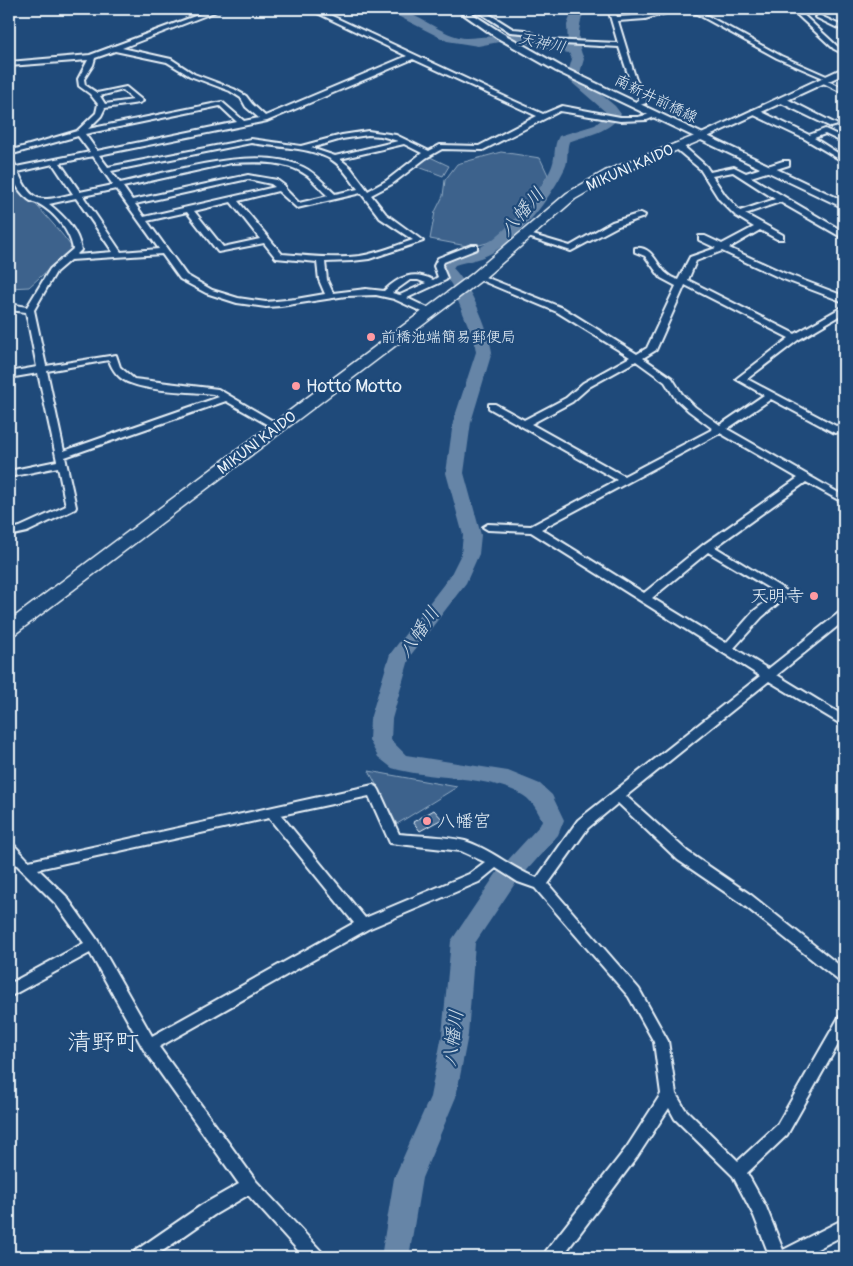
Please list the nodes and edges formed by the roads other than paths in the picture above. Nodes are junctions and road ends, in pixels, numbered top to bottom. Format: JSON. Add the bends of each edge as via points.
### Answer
{"nodes":[{"id":1,"x":218,"y":9,"type":"edge"},
{"id":2,"x":312,"y":9,"type":"edge"},
{"id":3,"x":460,"y":9,"type":"edge"},
{"id":4,"x":477,"y":9,"type":"edge"},
{"id":5,"x":611,"y":9,"type":"edge"},
{"id":6,"x":677,"y":9,"type":"edge"},
{"id":7,"x":692,"y":9,"type":"edge"},
{"id":8,"x":794,"y":9,"type":"edge"},
{"id":9,"x":486,"y":15,"type":"junction"},
{"id":10,"x":818,"y":17,"type":"dead end"},
{"id":11,"x":472,"y":18,"type":"junction"},
{"id":12,"x":616,"y":19,"type":"junction"},
{"id":13,"x":844,"y":29,"type":"edge"},
{"id":14,"x":509,"y":30,"type":"junction"},
{"id":15,"x":496,"y":33,"type":"junction"},
{"id":16,"x":622,"y":45,"type":"junction"},
{"id":17,"x":116,"y":49,"type":"junction"},
{"id":18,"x":844,"y":52,"type":"edge"},
{"id":19,"x":414,"y":56,"type":"junction"},
{"id":20,"x":92,"y":57,"type":"junction"},
{"id":21,"x":9,"y":64,"type":"edge"},
{"id":22,"x":844,"y":71,"type":"edge"},
{"id":23,"x":825,"y":79,"type":"junction"},
{"id":24,"x":844,"y":91,"type":"edge"},
{"id":25,"x":97,"y":95,"type":"junction"},
{"id":26,"x":782,"y":100,"type":"junction"},
{"id":27,"x":634,"y":105,"type":"junction"},
{"id":28,"x":103,"y":106,"type":"junction"},
{"id":29,"x":755,"y":112,"type":"junction"},
{"id":30,"x":655,"y":115,"type":"junction"},
{"id":31,"x":545,"y":117,"type":"junction"},
{"id":32,"x":264,"y":118,"type":"junction"},
{"id":33,"x":241,"y":122,"type":"junction"},
{"id":34,"x":834,"y":125,"type":"dead end"},
{"id":35,"x":251,"y":131,"type":"junction"},
{"id":36,"x":80,"y":133,"type":"junction"},
{"id":37,"x":700,"y":137,"type":"junction"},
{"id":38,"x":809,"y":138,"type":"junction"},
{"id":39,"x":844,"y":141,"type":"edge"},
{"id":40,"x":265,"y":142,"type":"junction"},
{"id":41,"x":405,"y":142,"type":"junction"},
{"id":42,"x":678,"y":146,"type":"junction"},
{"id":43,"x":300,"y":148,"type":"junction"},
{"id":44,"x":9,"y":153,"type":"edge"},
{"id":45,"x":94,"y":153,"type":"junction"},
{"id":46,"x":428,"y":153,"type":"junction"},
{"id":47,"x":334,"y":158,"type":"junction"},
{"id":48,"x":9,"y":160,"type":"edge"},
{"id":49,"x":259,"y":160,"type":"junction"},
{"id":50,"x":55,"y":161,"type":"junction"},
{"id":51,"x":844,"y":162,"type":"edge"},
{"id":52,"x":786,"y":163,"type":"dead end"},
{"id":53,"x":769,"y":169,"type":"junction"},
{"id":54,"x":14,"y":170,"type":"junction"},
{"id":55,"x":106,"y":170,"type":"junction"},
{"id":56,"x":231,"y":171,"type":"junction"},
{"id":57,"x":707,"y":175,"type":"junction"},
{"id":58,"x":745,"y":176,"type":"junction"},
{"id":59,"x":118,"y":186,"type":"junction"},
{"id":60,"x":282,"y":188,"type":"junction"},
{"id":61,"x":364,"y":192,"type":"junction"},
{"id":62,"x":78,"y":195,"type":"junction"},
{"id":63,"x":332,"y":198,"type":"junction"},
{"id":64,"x":781,"y":199,"type":"junction"},
{"id":65,"x":233,"y":200,"type":"junction"},
{"id":66,"x":42,"y":203,"type":"junction"},
{"id":67,"x":130,"y":203,"type":"junction"},
{"id":68,"x":844,"y":205,"type":"edge"},
{"id":69,"x":189,"y":210,"type":"junction"},
{"id":70,"x":739,"y":214,"type":"junction"},
{"id":71,"x":641,"y":215,"type":"dead end"},
{"id":72,"x":142,"y":220,"type":"junction"},
{"id":73,"x":760,"y":227,"type":"junction"},
{"id":74,"x":526,"y":235,"type":"junction"},
{"id":75,"x":844,"y":235,"type":"edge"},
{"id":76,"x":702,"y":238,"type":"dead end"},
{"id":77,"x":780,"y":238,"type":"dead end"},
{"id":78,"x":265,"y":240,"type":"junction"},
{"id":79,"x":474,"y":247,"type":"dead end"},
{"id":80,"x":722,"y":248,"type":"junction"},
{"id":81,"x":638,"y":250,"type":"dead end"},
{"id":82,"x":165,"y":251,"type":"junction"},
{"id":83,"x":118,"y":254,"type":"junction"},
{"id":84,"x":69,"y":258,"type":"junction"},
{"id":85,"x":321,"y":260,"type":"junction"},
{"id":86,"x":477,"y":278,"type":"junction"},
{"id":87,"x":681,"y":282,"type":"junction"},
{"id":88,"x":433,"y":283,"type":"junction"},
{"id":89,"x":386,"y":294,"type":"junction"},
{"id":90,"x":330,"y":295,"type":"junction"},
{"id":91,"x":401,"y":298,"type":"junction"},
{"id":92,"x":844,"y":299,"type":"edge"},
{"id":93,"x":9,"y":307,"type":"edge"},
{"id":94,"x":844,"y":309,"type":"edge"},
{"id":95,"x":30,"y":310,"type":"junction"},
{"id":96,"x":429,"y":312,"type":"junction"},
{"id":97,"x":795,"y":338,"type":"junction"},
{"id":98,"x":638,"y":358,"type":"junction"},
{"id":99,"x":43,"y":370,"type":"junction"},
{"id":100,"x":9,"y":375,"type":"edge"},
{"id":101,"x":770,"y":395,"type":"junction"},
{"id":102,"x":226,"y":398,"type":"junction"},
{"id":103,"x":492,"y":406,"type":"dead end"},
{"id":104,"x":523,"y":424,"type":"junction"},
{"id":105,"x":844,"y":426,"type":"edge"},
{"id":106,"x":278,"y":427,"type":"junction"},
{"id":107,"x":720,"y":429,"type":"junction"},
{"id":108,"x":62,"y":459,"type":"junction"},
{"id":109,"x":9,"y":474,"type":"edge"},
{"id":110,"x":805,"y":478,"type":"junction"},
{"id":111,"x":624,"y":480,"type":"junction"},
{"id":112,"x":844,"y":500,"type":"edge"},
{"id":113,"x":488,"y":527,"type":"dead end"},
{"id":114,"x":533,"y":529,"type":"junction"},
{"id":115,"x":9,"y":533,"type":"edge"},
{"id":116,"x":707,"y":547,"type":"junction"},
{"id":117,"x":644,"y":598,"type":"junction"},
{"id":118,"x":844,"y":615,"type":"edge"},
{"id":119,"x":9,"y":630,"type":"edge"},
{"id":120,"x":726,"y":650,"type":"junction"},
{"id":121,"x":767,"y":675,"type":"junction"},
{"id":122,"x":844,"y":722,"type":"edge"},
{"id":123,"x":619,"y":797,"type":"junction"},
{"id":124,"x":272,"y":813,"type":"junction"},
{"id":125,"x":9,"y":849,"type":"edge"},
{"id":126,"x":500,"y":863,"type":"junction"},
{"id":127,"x":29,"y":866,"type":"junction"},
{"id":128,"x":540,"y":884,"type":"junction"},
{"id":129,"x":363,"y":925,"type":"junction"},
{"id":130,"x":92,"y":945,"type":"junction"},
{"id":131,"x":844,"y":977,"type":"edge"},
{"id":132,"x":9,"y":991,"type":"edge"},
{"id":133,"x":844,"y":1021,"type":"edge"},
{"id":134,"x":150,"y":1045,"type":"junction"},
{"id":135,"x":670,"y":1095,"type":"junction"},
{"id":136,"x":738,"y":1171,"type":"junction"},
{"id":137,"x":250,"y":1186,"type":"junction"},
{"id":138,"x":844,"y":1227,"type":"edge"},
{"id":139,"x":141,"y":1257,"type":"edge"},
{"id":140,"x":315,"y":1257,"type":"edge"},
{"id":141,"x":552,"y":1257,"type":"edge"},
{"id":142,"x":778,"y":1257,"type":"edge"},
{"id":143,"x":786,"y":1257,"type":"edge"}],
"edges":[{"from":1,"to":17,"type":"street"},
{"from":2,"to":19,"type":"street"},
{"from":3,"to":11,"type":"main road","name":"南新井前橋線"},
{"from":4,"to":9,"type":"street"},
{"from":5,"to":12,"type":"street"},
{"from":6,"to":12,"type":"street","via":[[645,17]]},
{"from":7,"to":23,"type":"street"},
{"from":8,"to":18,"type":"street"},
{"from":9,"to":11,"type":"street"},
{"from":9,"to":14,"type":"street"},
{"from":10,"to":13,"type":"street"},
{"from":11,"to":15,"type":"main road","name":"南新井前橋線"},
{"from":12,"to":16,"type":"street"},
{"from":14,"to":15,"type":"street"},
{"from":14,"to":16,"type":"street","via":[[546,42]]},
{"from":15,"to":27,"type":"main road","name":"南新井前橋線","via":[[559,69]]},
{"from":16,"to":27,"type":"street","via":[[633,80],[643,98]]},
{"from":17,"to":20,"type":"street"},
{"from":17,"to":32,"type":"street","via":[[168,60],[192,75],[244,97]]},
{"from":19,"to":31,"type":"street"},
{"from":19,"to":32,"type":"street"},
{"from":20,"to":21,"type":"street"},
{"from":20,"to":25,"type":"street","via":[[80,79],[82,86]]},
{"from":22,"to":23,"type":"street","name":"MIKUNI KAIDO"},
{"from":23,"to":24,"type":"street"},
{"from":23,"to":26,"type":"street","name":"MIKUNI KAIDO"},
{"from":25,"to":28,"type":"street"},
{"from":25,"to":28,"type":"street","via":[[124,88],[139,101]]},
{"from":26,"to":29,"type":"street","name":"MIKUNI KAIDO"},
{"from":26,"to":34,"type":"street"},
{"from":27,"to":30,"type":"main road","name":"南新井前橋線"},
{"from":28,"to":36,"type":"street","via":[[101,113]]},
{"from":29,"to":37,"type":"street","name":"MIKUNI KAIDO"},
{"from":29,"to":38,"type":"street"},
{"from":30,"to":31,"type":"street","via":[[634,120],[564,108]]},
{"from":30,"to":37,"type":"main road","name":"南新井前橋線"},
{"from":31,"to":46,"type":"street","via":[[480,148],[443,146]]},
{"from":32,"to":35,"type":"street"},
{"from":33,"to":35,"type":"street"},
{"from":33,"to":36,"type":"street","via":[[222,104]]},
{"from":33,"to":45,"type":"street"},
{"from":35,"to":40,"type":"street"},
{"from":35,"to":55,"type":"street"},
{"from":36,"to":44,"type":"street"},
{"from":36,"to":45,"type":"street"},
{"from":37,"to":42,"type":"main road","name":"MIKUNI KAIDO"},
{"from":37,"to":53,"type":"main road","name":"南新井前橋線"},
{"from":38,"to":39,"type":"street","via":[[825,131]]},
{"from":38,"to":51,"type":"street"},
{"from":40,"to":43,"type":"street"},
{"from":40,"to":49,"type":"street"},
{"from":41,"to":43,"type":"street","via":[[380,132]]},
{"from":41,"to":46,"type":"street"},
{"from":41,"to":47,"type":"street"},
{"from":42,"to":57,"type":"street"},
{"from":42,"to":74,"type":"main road","name":"MIKUNI KAIDO","via":[[588,185]]},
{"from":43,"to":47,"type":"street"},
{"from":45,"to":50,"type":"street"},
{"from":45,"to":55,"type":"street"},
{"from":46,"to":61,"type":"street","via":[[376,191]]},
{"from":47,"to":61,"type":"street","via":[[348,169]]},
{"from":48,"to":54,"type":"street"},
{"from":49,"to":56,"type":"street"},
{"from":49,"to":63,"type":"street","via":[[298,167],[310,174]]},
{"from":50,"to":54,"type":"street"},
{"from":50,"to":62,"type":"street"},
{"from":52,"to":53,"type":"street"},
{"from":53,"to":58,"type":"street"},
{"from":53,"to":68,"type":"main road","name":"南新井前橋線"},
{"from":54,"to":66,"type":"street","via":[[29,197]]},
{"from":55,"to":59,"type":"street"},
{"from":56,"to":59,"type":"street"},
{"from":56,"to":60,"type":"street","via":[[263,178]]},
{"from":56,"to":67,"type":"street"},
{"from":57,"to":58,"type":"street","via":[[734,169]]},
{"from":57,"to":70,"type":"street"},
{"from":58,"to":64,"type":"street"},
{"from":59,"to":62,"type":"street"},
{"from":59,"to":67,"type":"street"},
{"from":60,"to":63,"type":"street","via":[[297,206]]},
{"from":60,"to":65,"type":"street"},
{"from":61,"to":63,"type":"street"},
{"from":61,"to":85,"type":"street","via":[[384,216],[419,241],[376,255]]},
{"from":62,"to":66,"type":"street"},
{"from":62,"to":83,"type":"street"},
{"from":64,"to":70,"type":"street"},
{"from":64,"to":75,"type":"street"},
{"from":65,"to":69,"type":"street"},
{"from":65,"to":78,"type":"street"},
{"from":66,"to":84,"type":"street","via":[[69,229],[77,243],[77,250]]},
{"from":67,"to":72,"type":"street"},
{"from":69,"to":72,"type":"street"},
{"from":69,"to":78,"type":"street","via":[[221,250]]},
{"from":70,"to":73,"type":"street"},
{"from":71,"to":74,"type":"street","via":[[615,224],[571,249]]},
{"from":72,"to":82,"type":"street"},
{"from":73,"to":77,"type":"street"},
{"from":73,"to":80,"type":"street"},
{"from":74,"to":86,"type":"main road","name":"MIKUNI KAIDO"},
{"from":76,"to":80,"type":"street"},
{"from":78,"to":85,"type":"street","via":[[279,256]]},
{"from":79,"to":88,"type":"street","via":[[442,260],[438,266],[443,278]]},
{"from":80,"to":87,"type":"street","via":[[693,259]]},
{"from":80,"to":92,"type":"street"},
{"from":81,"to":87,"type":"street","via":[[648,254],[664,276]]},
{"from":82,"to":83,"type":"street"},
{"from":82,"to":90,"type":"street","via":[[184,277],[211,294],[228,299],[278,305]]},
{"from":83,"to":84,"type":"street"},
{"from":84,"to":95,"type":"street","via":[[53,271]]},
{"from":85,"to":90,"type":"street","via":[[323,280]]},
{"from":86,"to":96,"type":"main road","name":"MIKUNI KAIDO"},
{"from":86,"to":98,"type":"street","via":[[560,310]]},
{"from":87,"to":97,"type":"street"},
{"from":87,"to":98,"type":"street","via":[[651,350]]},
{"from":88,"to":89,"type":"street","via":[[414,275]]},
{"from":88,"to":91,"type":"street"},
{"from":89,"to":90,"type":"street","via":[[354,291]]},
{"from":89,"to":91,"type":"street"},
{"from":91,"to":96,"type":"street"},
{"from":93,"to":95,"type":"street"},
{"from":94,"to":97,"type":"street"},
{"from":95,"to":99,"type":"street"},
{"from":96,"to":106,"type":"main road","name":"MIKUNI KAIDO"},
{"from":97,"to":101,"type":"street","via":[[741,379]]},
{"from":98,"to":104,"type":"street","via":[[606,373],[570,400]]},
{"from":98,"to":107,"type":"street","via":[[669,380],[678,396]]},
{"from":99,"to":100,"type":"street"},
{"from":99,"to":102,"type":"street","via":[[113,357],[116,368],[131,382],[214,391]]},
{"from":99,"to":108,"type":"street"},
{"from":101,"to":105,"type":"street","via":[[836,430]]},
{"from":101,"to":107,"type":"street"},
{"from":102,"to":106,"type":"street"},
{"from":102,"to":108,"type":"street"},
{"from":103,"to":104,"type":"street"},
{"from":104,"to":111,"type":"street"},
{"from":106,"to":119,"type":"main road","name":"MIKUNI KAIDO"},
{"from":107,"to":110,"type":"street"},
{"from":107,"to":111,"type":"street"},
{"from":108,"to":109,"type":"street"},
{"from":108,"to":115,"type":"street","via":[[71,507],[23,530]]},
{"from":110,"to":112,"type":"street"},
{"from":110,"to":116,"type":"street"},
{"from":111,"to":114,"type":"street"},
{"from":113,"to":114,"type":"street"},
{"from":114,"to":117,"type":"street"},
{"from":116,"to":117,"type":"street"},
{"from":116,"to":120,"type":"street","via":[[786,593],[758,614]]},
{"from":117,"to":120,"type":"street"},
{"from":118,"to":121,"type":"street"},
{"from":120,"to":121,"type":"street"},
{"from":121,"to":122,"type":"street"},
{"from":121,"to":123,"type":"street"},
{"from":123,"to":128,"type":"street","via":[[584,824]]},
{"from":123,"to":131,"type":"street","via":[[683,856],[746,899]]},
{"from":124,"to":126,"type":"street","via":[[373,790],[395,839],[463,846]]},
{"from":124,"to":127,"type":"street"},
{"from":124,"to":129,"type":"street"},
{"from":125,"to":127,"type":"street"},
{"from":126,"to":128,"type":"street","via":[[523,878]]},
{"from":126,"to":129,"type":"street","via":[[474,878]]},
{"from":127,"to":130,"type":"street","via":[[61,900]]},
{"from":128,"to":135,"type":"street","via":[[634,993],[661,1041]]},
{"from":129,"to":134,"type":"street"},
{"from":130,"to":132,"type":"street"},
{"from":130,"to":134,"type":"street"},
{"from":133,"to":136,"type":"street","via":[[782,1130]]},
{"from":134,"to":137,"type":"street"},
{"from":135,"to":136,"type":"street","via":[[680,1114]]},
{"from":135,"to":141,"type":"street","via":[[632,1152]]},
{"from":136,"to":142,"type":"street","via":[[760,1212]]},
{"from":137,"to":139,"type":"street","via":[[208,1210]]},
{"from":137,"to":140,"type":"street"},
{"from":138,"to":143,"type":"street"}]}
